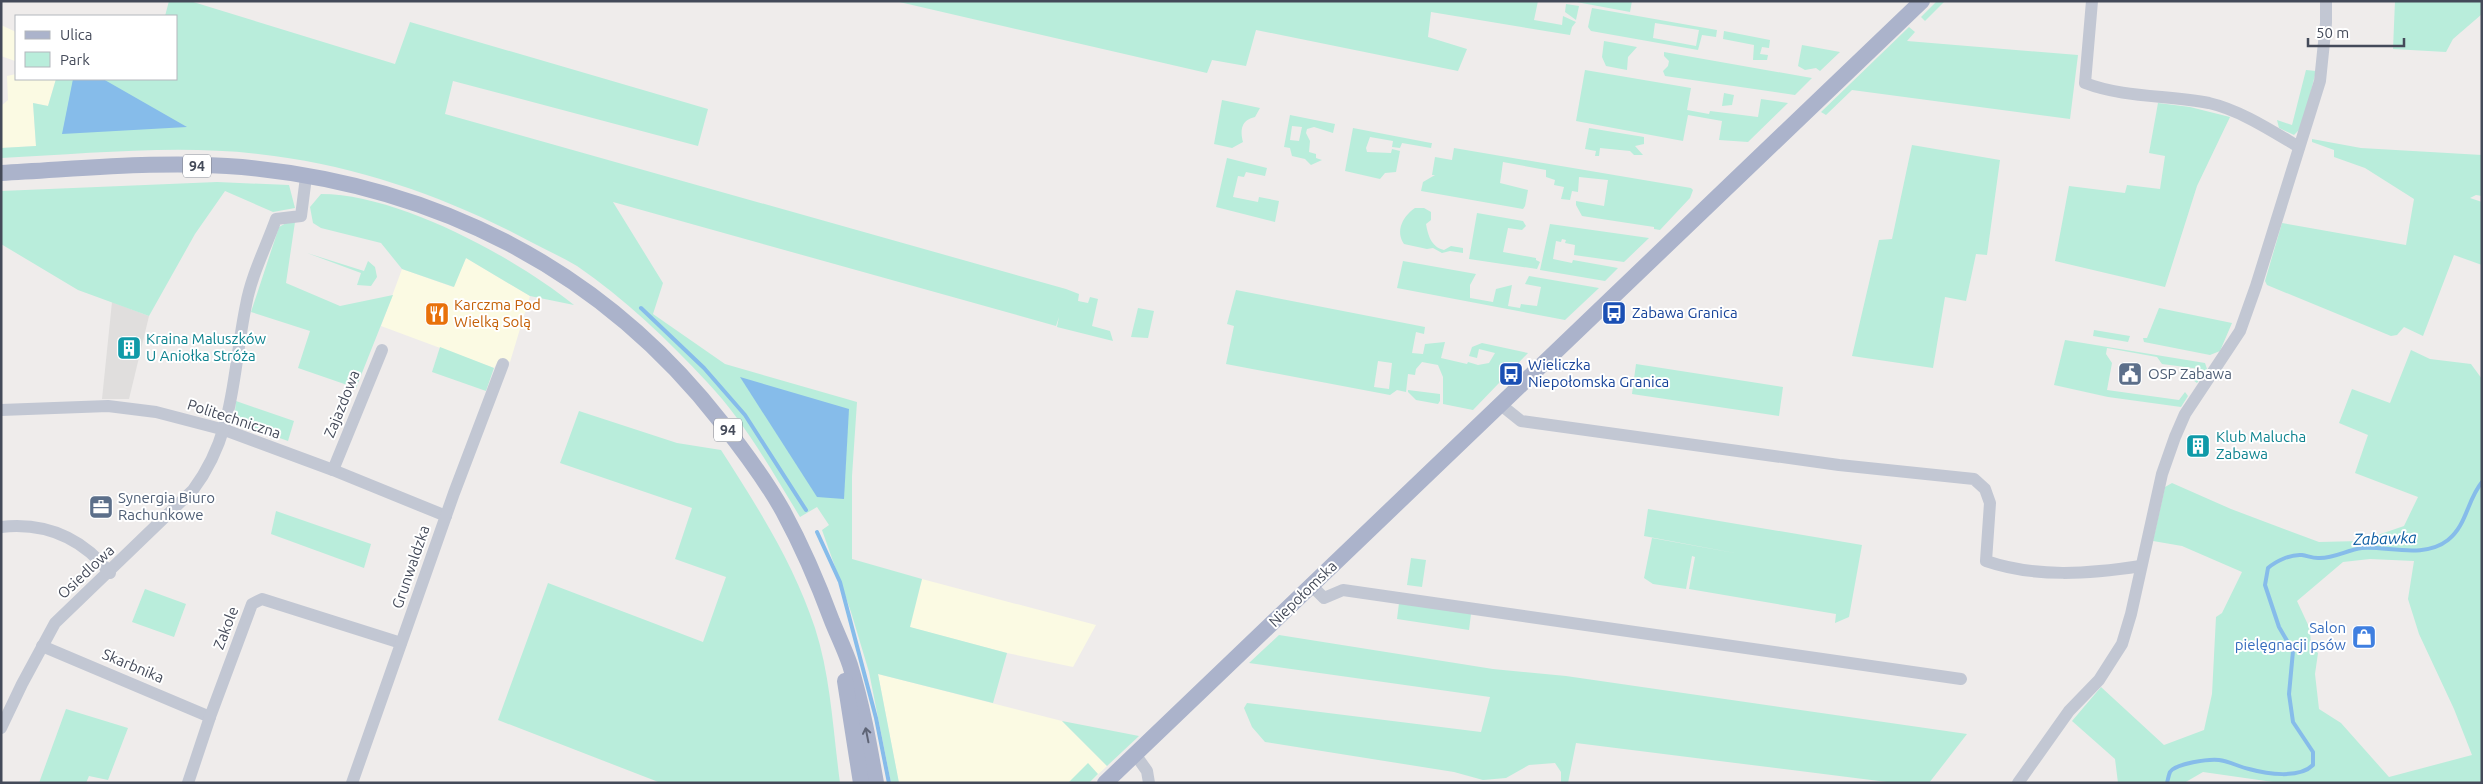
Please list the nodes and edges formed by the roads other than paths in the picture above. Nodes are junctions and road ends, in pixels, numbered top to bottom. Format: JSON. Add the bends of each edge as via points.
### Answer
{"nodes":[{"id":1,"x":1922,"y":1,"type":"edge"},
{"id":2,"x":2092,"y":1,"type":"edge"},
{"id":3,"x":2326,"y":1,"type":"edge"},
{"id":4,"x":2299,"y":147,"type":"junction"},
{"id":5,"x":1,"y":173,"type":"edge"},
{"id":6,"x":306,"y":177,"type":"junction"},
{"id":7,"x":382,"y":350,"type":"dead end"},
{"id":8,"x":503,"y":364,"type":"dead end"},
{"id":9,"x":1501,"y":405,"type":"junction"},
{"id":10,"x":1,"y":410,"type":"edge"},
{"id":11,"x":225,"y":430,"type":"junction"},
{"id":12,"x":333,"y":470,"type":"junction"},
{"id":13,"x":446,"y":516,"type":"junction"},
{"id":14,"x":1,"y":527,"type":"edge"},
{"id":15,"x":2141,"y":566,"type":"junction"},
{"id":16,"x":110,"y":573,"type":"junction"},
{"id":17,"x":1312,"y":586,"type":"junction"},
{"id":18,"x":837,"y":634,"type":"junction"},
{"id":19,"x":401,"y":643,"type":"junction"},
{"id":20,"x":42,"y":646,"type":"junction"},
{"id":21,"x":1961,"y":679,"type":"dead end"},
{"id":22,"x":210,"y":717,"type":"junction"},
{"id":23,"x":2,"y":723,"type":"edge"},
{"id":24,"x":1135,"y":754,"type":"junction"},
{"id":25,"x":188,"y":783,"type":"edge"},
{"id":26,"x":352,"y":783,"type":"edge"},
{"id":27,"x":861,"y":783,"type":"edge"},
{"id":28,"x":876,"y":783,"type":"edge"},
{"id":29,"x":1105,"y":783,"type":"edge"},
{"id":30,"x":1149,"y":783,"type":"edge"},
{"id":31,"x":2018,"y":783,"type":"edge"}],
"edges":[{"from":1,"to":9,"type":"main road","name":"Niepołomska"},
{"from":2,"to":4,"type":"street","via":[[2085,83],[2105,90],[2212,104],[2269,129]]},
{"from":3,"to":4,"type":"street","via":[[2320,81]]},
{"from":4,"to":15,"type":"street","via":[[2240,331],[2185,414],[2175,437],[2162,474]]},
{"from":5,"to":6,"type":"main road","number":"94","via":[[166,166],[241,167]]},
{"from":6,"to":11,"type":"street","name":"Osiedlowa","via":[[301,216],[276,219],[246,303]]},
{"from":6,"to":18,"type":"main road","number":"94","via":[[403,198],[460,218],[513,245],[604,303],[693,385],[754,464],[806,558]]},
{"from":7,"to":12,"type":"street","name":"Zajazdowa"},
{"from":8,"to":13,"type":"street","name":"Grunwaldzka"},
{"from":9,"to":15,"type":"street","via":[[1521,421],[1839,465],[1974,479],[1985,489],[1990,502],[1986,561],[2011,569],[2058,573],[2103,572]]},
{"from":9,"to":17,"type":"main road","name":"Niepołomska"},
{"from":10,"to":11,"type":"street","name":"Politechniczna","via":[[132,408]]},
{"from":11,"to":12,"type":"street","name":"Politechniczna"},
{"from":11,"to":16,"type":"street","name":"Osiedlowa","via":[[211,463],[193,490]]},
{"from":12,"to":13,"type":"street","name":"Politechniczna"},
{"from":13,"to":19,"type":"street","name":"Grunwaldzka"},
{"from":14,"to":16,"type":"street","via":[[36,526],[69,537],[97,557]]},
{"from":15,"to":31,"type":"street","via":[[2132,614],[2122,644],[2099,680],[2069,711]]},
{"from":16,"to":20,"type":"street","name":"Osiedlowa","via":[[55,623]]},
{"from":17,"to":21,"type":"street","via":[[1324,598],[1343,590]]},
{"from":17,"to":24,"type":"main road","name":"Niepołomska"},
{"from":18,"to":27,"type":"main road","number":"94"},
{"from":28,"to":18,"type":"main road","number":"94","one_way":true,"via":[[863,714],[849,662]]},
{"from":19,"to":22,"type":"street","name":"Zakole","via":[[262,599],[252,604],[246,617]]},
{"from":19,"to":26,"type":"street","name":"Grunwaldzka"},
{"from":20,"to":22,"type":"street","name":"Skarbnika"},
{"from":20,"to":23,"type":"street","name":"Osiedlowa"},
{"from":22,"to":25,"type":"street","name":"Zakole"},
{"from":24,"to":29,"type":"main road","name":"Niepołomska"},
{"from":24,"to":30,"type":"street","via":[[1147,771]]}]}
